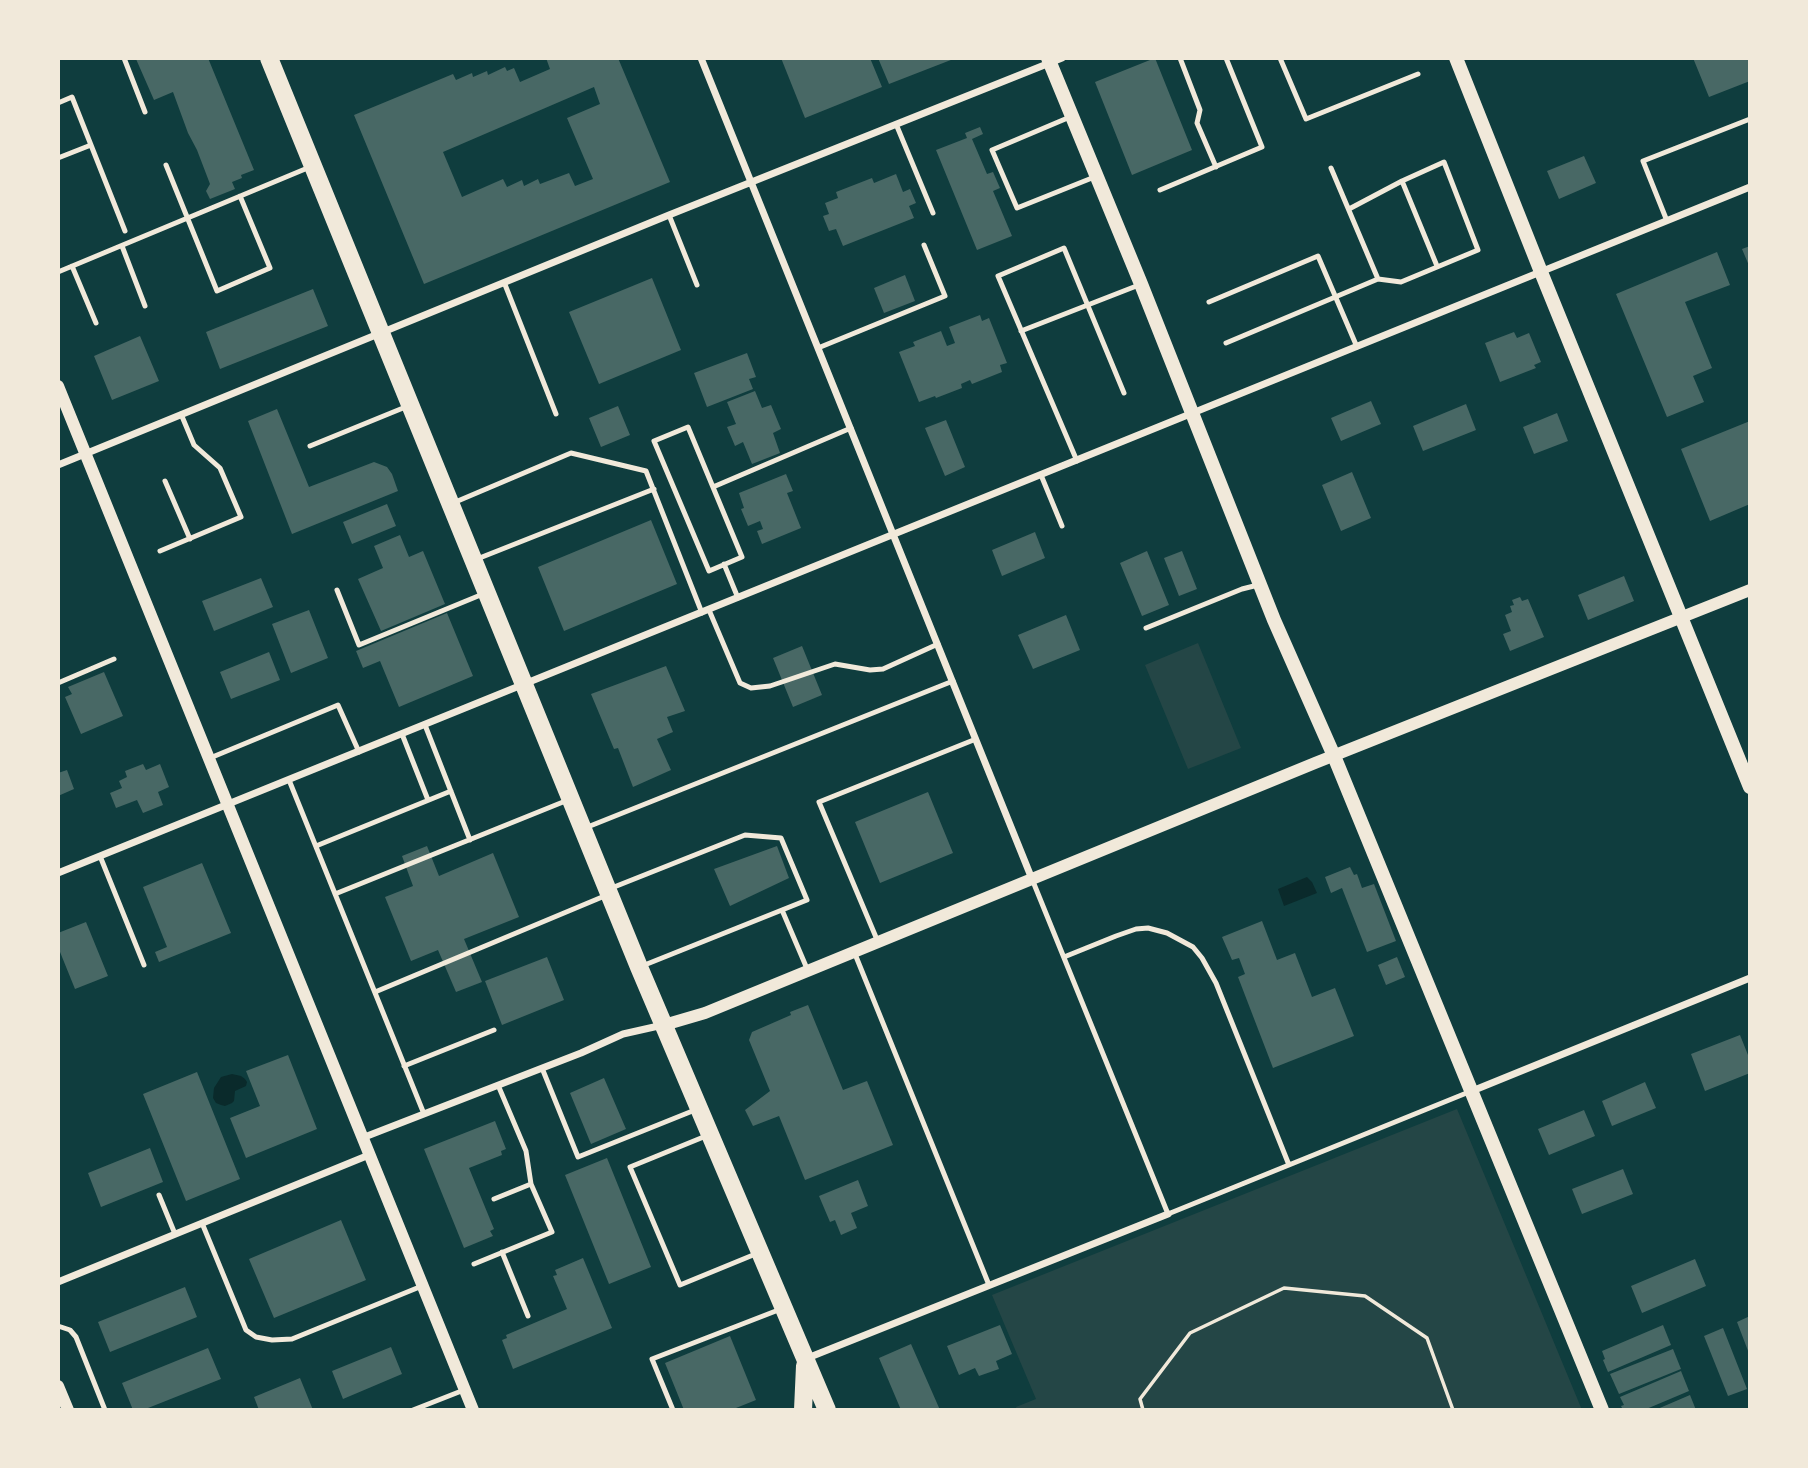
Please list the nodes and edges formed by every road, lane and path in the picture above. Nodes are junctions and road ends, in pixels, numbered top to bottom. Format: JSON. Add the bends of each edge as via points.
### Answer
{"nodes":[{"id":1,"x":124,"y":58,"type":"edge"},
{"id":2,"x":269,"y":58,"type":"edge"},
{"id":3,"x":701,"y":58,"type":"edge"},
{"id":4,"x":1180,"y":58,"type":"edge"},
{"id":5,"x":1226,"y":58,"type":"edge"},
{"id":6,"x":1280,"y":58,"type":"edge"},
{"id":7,"x":1456,"y":58,"type":"edge"},
{"id":8,"x":1054,"y":59,"type":"edge"},
{"id":9,"x":1418,"y":74,"type":"dead end"},
{"id":10,"x":58,"y":103,"type":"edge"},
{"id":11,"x":145,"y":112,"type":"dead end"},
{"id":12,"x":1072,"y":116,"type":"junction"},
{"id":13,"x":1750,"y":118,"type":"edge"},
{"id":14,"x":896,"y":124,"type":"junction"},
{"id":15,"x":91,"y":145,"type":"junction"},
{"id":16,"x":58,"y":158,"type":"edge"},
{"id":17,"x":166,"y":165,"type":"dead end"},
{"id":18,"x":313,"y":166,"type":"junction"},
{"id":19,"x":1216,"y":167,"type":"junction"},
{"id":20,"x":1331,"y":168,"type":"dead end"},
{"id":21,"x":1097,"y":176,"type":"junction"},
{"id":22,"x":1402,"y":181,"type":"junction"},
{"id":23,"x":750,"y":182,"type":"junction"},
{"id":24,"x":1750,"y":187,"type":"edge"},
{"id":25,"x":1160,"y":190,"type":"dead end"},
{"id":26,"x":240,"y":196,"type":"junction"},
{"id":27,"x":1349,"y":209,"type":"junction"},
{"id":28,"x":933,"y":213,"type":"dead end"},
{"id":29,"x":668,"y":215,"type":"junction"},
{"id":30,"x":187,"y":218,"type":"junction"},
{"id":31,"x":1667,"y":221,"type":"junction"},
{"id":32,"x":125,"y":231,"type":"dead end"},
{"id":33,"x":924,"y":245,"type":"dead end"},
{"id":34,"x":122,"y":246,"type":"junction"},
{"id":35,"x":72,"y":266,"type":"junction"},
{"id":36,"x":1437,"y":266,"type":"junction"},
{"id":37,"x":58,"y":272,"type":"edge"},
{"id":38,"x":1541,"y":272,"type":"junction"},
{"id":39,"x":1378,"y":279,"type":"junction"},
{"id":40,"x":504,"y":282,"type":"junction"},
{"id":41,"x":1141,"y":284,"type":"junction"},
{"id":42,"x":697,"y":285,"type":"dead end"},
{"id":43,"x":1336,"y":297,"type":"junction"},
{"id":44,"x":1209,"y":302,"type":"dead end"},
{"id":45,"x":1087,"y":305,"type":"junction"},
{"id":46,"x":145,"y":306,"type":"dead end"},
{"id":47,"x":96,"y":323,"type":"dead end"},
{"id":48,"x":1021,"y":331,"type":"junction"},
{"id":49,"x":380,"y":333,"type":"junction"},
{"id":50,"x":1226,"y":343,"type":"dead end"},
{"id":51,"x":1357,"y":347,"type":"junction"},
{"id":52,"x":818,"y":348,"type":"junction"},
{"id":53,"x":58,"y":386,"type":"edge"},
{"id":54,"x":1124,"y":393,"type":"dead end"},
{"id":55,"x":410,"y":405,"type":"junction"},
{"id":56,"x":181,"y":414,"type":"junction"},
{"id":57,"x":556,"y":414,"type":"dead end"},
{"id":58,"x":1191,"y":414,"type":"junction"},
{"id":59,"x":851,"y":428,"type":"junction"},
{"id":60,"x":310,"y":446,"type":"dead end"},
{"id":61,"x":85,"y":454,"type":"junction"},
{"id":62,"x":1077,"y":461,"type":"junction"},
{"id":63,"x":58,"y":465,"type":"edge"},
{"id":64,"x":1041,"y":475,"type":"junction"},
{"id":65,"x":165,"y":481,"type":"dead end"},
{"id":66,"x":713,"y":487,"type":"junction"},
{"id":67,"x":654,"y":489,"type":"junction"},
{"id":68,"x":451,"y":504,"type":"junction"},
{"id":69,"x":1062,"y":526,"type":"dead end"},
{"id":70,"x":895,"y":535,"type":"junction"},
{"id":71,"x":190,"y":539,"type":"junction"},
{"id":72,"x":160,"y":551,"type":"dead end"},
{"id":73,"x":474,"y":560,"type":"junction"},
{"id":74,"x":724,"y":564,"type":"junction"},
{"id":75,"x":1259,"y":585,"type":"junction"},
{"id":76,"x":337,"y":590,"type":"dead end"},
{"id":77,"x":1750,"y":590,"type":"edge"},
{"id":78,"x":487,"y":592,"type":"junction"},
{"id":79,"x":738,"y":598,"type":"junction"},
{"id":80,"x":706,"y":611,"type":"junction"},
{"id":81,"x":1682,"y":618,"type":"junction"},
{"id":82,"x":1146,"y":628,"type":"dead end"},
{"id":83,"x":938,"y":644,"type":"junction"},
{"id":84,"x":114,"y":659,"type":"dead end"},
{"id":85,"x":953,"y":681,"type":"junction"},
{"id":86,"x":58,"y":682,"type":"edge"},
{"id":87,"x":525,"y":685,"type":"junction"},
{"id":88,"x":425,"y":725,"type":"junction"},
{"id":89,"x":402,"y":734,"type":"junction"},
{"id":90,"x":976,"y":739,"type":"junction"},
{"id":91,"x":359,"y":752,"type":"junction"},
{"id":92,"x":1334,"y":756,"type":"junction"},
{"id":93,"x":208,"y":758,"type":"junction"},
{"id":94,"x":289,"y":780,"type":"junction"},
{"id":95,"x":1750,"y":787,"type":"edge"},
{"id":96,"x":451,"y":791,"type":"junction"},
{"id":97,"x":571,"y":799,"type":"junction"},
{"id":98,"x":428,"y":800,"type":"junction"},
{"id":99,"x":227,"y":805,"type":"junction"},
{"id":100,"x":583,"y":829,"type":"junction"},
{"id":101,"x":470,"y":840,"type":"junction"},
{"id":102,"x":316,"y":846,"type":"junction"},
{"id":103,"x":100,"y":856,"type":"junction"},
{"id":104,"x":58,"y":873,"type":"edge"},
{"id":105,"x":1032,"y":879,"type":"junction"},
{"id":106,"x":609,"y":892,"type":"junction"},
{"id":107,"x":335,"y":894,"type":"junction"},
{"id":108,"x":782,"y":910,"type":"junction"},
{"id":109,"x":878,"y":942,"type":"junction"},
{"id":110,"x":855,"y":952,"type":"junction"},
{"id":111,"x":1064,"y":957,"type":"junction"},
{"id":112,"x":144,"y":965,"type":"dead end"},
{"id":113,"x":639,"y":967,"type":"junction"},
{"id":114,"x":808,"y":971,"type":"junction"},
{"id":115,"x":1750,"y":978,"type":"edge"},
{"id":116,"x":375,"y":992,"type":"junction"},
{"id":117,"x":664,"y":1025,"type":"junction"},
{"id":118,"x":494,"y":1030,"type":"dead end"},
{"id":119,"x":404,"y":1066,"type":"junction"},
{"id":120,"x":542,"y":1068,"type":"junction"},
{"id":121,"x":498,"y":1085,"type":"junction"},
{"id":122,"x":1472,"y":1091,"type":"junction"},
{"id":123,"x":698,"y":1108,"type":"junction"},
{"id":124,"x":424,"y":1114,"type":"junction"},
{"id":125,"x":709,"y":1134,"type":"junction"},
{"id":126,"x":362,"y":1138,"type":"junction"},
{"id":127,"x":369,"y":1155,"type":"junction"},
{"id":128,"x":1289,"y":1165,"type":"junction"},
{"id":129,"x":531,"y":1184,"type":"junction"},
{"id":130,"x":159,"y":1195,"type":"dead end"},
{"id":131,"x":494,"y":1199,"type":"dead end"},
{"id":132,"x":1168,"y":1214,"type":"junction"},
{"id":133,"x":202,"y":1223,"type":"junction"},
{"id":134,"x":175,"y":1234,"type":"junction"},
{"id":135,"x":502,"y":1252,"type":"junction"},
{"id":136,"x":760,"y":1252,"type":"junction"},
{"id":137,"x":474,"y":1264,"type":"dead end"},
{"id":138,"x":58,"y":1282,"type":"edge"},
{"id":139,"x":989,"y":1285,"type":"junction"},
{"id":140,"x":422,"y":1286,"type":"junction"},
{"id":141,"x":784,"y":1308,"type":"junction"},
{"id":142,"x":528,"y":1316,"type":"dead end"},
{"id":143,"x":58,"y":1326,"type":"edge"},
{"id":144,"x":805,"y":1359,"type":"junction"},
{"id":145,"x":58,"y":1386,"type":"edge"},
{"id":146,"x":464,"y":1390,"type":"junction"},
{"id":147,"x":68,"y":1410,"type":"edge"},
{"id":148,"x":105,"y":1410,"type":"edge"},
{"id":149,"x":413,"y":1410,"type":"edge"},
{"id":150,"x":472,"y":1410,"type":"edge"},
{"id":151,"x":673,"y":1410,"type":"edge"},
{"id":152,"x":803,"y":1410,"type":"edge"},
{"id":153,"x":828,"y":1410,"type":"edge"},
{"id":154,"x":1143,"y":1410,"type":"edge"},
{"id":155,"x":1453,"y":1410,"type":"edge"},
{"id":156,"x":1602,"y":1410,"type":"edge"}],
"edges":[{"from":1,"to":11,"type":"lane"},
{"from":2,"to":18,"type":"main road"},
{"from":3,"to":23,"type":"street"},
{"from":4,"to":19,"type":"lane","via":[[1200,110],[1197,123]]},
{"from":5,"to":19,"type":"lane","via":[[1262,147]]},
{"from":6,"to":9,"type":"lane","via":[[1306,119]]},
{"from":7,"to":38,"type":"main road"},
{"from":8,"to":12,"type":"main road"},
{"from":8,"to":14,"type":"street"},
{"from":10,"to":15,"type":"lane","via":[[72,97]]},
{"from":12,"to":21,"type":"main road"},
{"from":12,"to":21,"type":"lane","via":[[992,150],[1017,208]]},
{"from":13,"to":31,"type":"lane","via":[[1643,161]]},
{"from":14,"to":23,"type":"street"},
{"from":14,"to":28,"type":"lane"},
{"from":15,"to":16,"type":"lane"},
{"from":15,"to":32,"type":"lane"},
{"from":17,"to":30,"type":"lane"},
{"from":18,"to":26,"type":"lane"},
{"from":18,"to":49,"type":"main road"},
{"from":19,"to":25,"type":"lane"},
{"from":20,"to":27,"type":"lane"},
{"from":21,"to":41,"type":"main road"},
{"from":22,"to":27,"type":"lane"},
{"from":22,"to":36,"type":"lane"},
{"from":22,"to":36,"type":"lane","via":[[1444,162],[1478,250]]},
{"from":23,"to":29,"type":"street"},
{"from":23,"to":52,"type":"street"},
{"from":24,"to":31,"type":"street"},
{"from":26,"to":30,"type":"lane"},
{"from":26,"to":30,"type":"lane","via":[[270,268],[217,291]]},
{"from":27,"to":39,"type":"lane"},
{"from":29,"to":40,"type":"street"},
{"from":29,"to":42,"type":"lane"},
{"from":30,"to":34,"type":"lane"},
{"from":31,"to":38,"type":"street"},
{"from":33,"to":52,"type":"lane","via":[[944,296]]},
{"from":34,"to":35,"type":"lane"},
{"from":34,"to":46,"type":"lane"},
{"from":35,"to":37,"type":"lane"},
{"from":35,"to":47,"type":"lane"},
{"from":36,"to":39,"type":"lane","via":[[1401,282]]},
{"from":38,"to":51,"type":"street"},
{"from":38,"to":81,"type":"main road"},
{"from":39,"to":43,"type":"lane"},
{"from":40,"to":49,"type":"street"},
{"from":40,"to":57,"type":"lane"},
{"from":41,"to":45,"type":"lane"},
{"from":41,"to":58,"type":"main road"},
{"from":43,"to":44,"type":"lane","via":[[1318,256]]},
{"from":43,"to":50,"type":"lane"},
{"from":43,"to":51,"type":"lane"},
{"from":45,"to":48,"type":"lane"},
{"from":45,"to":48,"type":"lane","via":[[1064,248],[998,276]]},
{"from":45,"to":54,"type":"lane"},
{"from":48,"to":62,"type":"lane"},
{"from":49,"to":55,"type":"main road"},
{"from":49,"to":56,"type":"street"},
{"from":51,"to":58,"type":"street"},
{"from":52,"to":59,"type":"street"},
{"from":53,"to":61,"type":"street"},
{"from":55,"to":60,"type":"lane"},
{"from":55,"to":68,"type":"main road"},
{"from":56,"to":61,"type":"street"},
{"from":56,"to":71,"type":"lane","via":[[194,444],[220,468],[241,517]]},
{"from":58,"to":62,"type":"street"},
{"from":58,"to":75,"type":"main road"},
{"from":59,"to":66,"type":"lane"},
{"from":59,"to":70,"type":"street"},
{"from":61,"to":63,"type":"street"},
{"from":61,"to":93,"type":"street"},
{"from":62,"to":64,"type":"street"},
{"from":64,"to":69,"type":"lane"},
{"from":64,"to":70,"type":"street"},
{"from":65,"to":71,"type":"lane"},
{"from":66,"to":74,"type":"lane","via":[[742,557]]},
{"from":66,"to":74,"type":"lane","via":[[688,427],[654,441],[709,571]]},
{"from":67,"to":68,"type":"lane","via":[[646,471],[571,453]]},
{"from":67,"to":73,"type":"lane"},
{"from":67,"to":80,"type":"lane"},
{"from":68,"to":73,"type":"main road"},
{"from":70,"to":79,"type":"street"},
{"from":70,"to":83,"type":"street"},
{"from":71,"to":72,"type":"lane"},
{"from":73,"to":78,"type":"main road"},
{"from":74,"to":79,"type":"lane"},
{"from":75,"to":82,"type":"lane"},
{"from":75,"to":92,"type":"main road"},
{"from":76,"to":78,"type":"lane","via":[[359,645]]},
{"from":77,"to":81,"type":"street"},
{"from":78,"to":87,"type":"main road"},
{"from":79,"to":80,"type":"street"},
{"from":80,"to":83,"type":"lane","via":[[740,683],[751,688],[835,664],[883,669]]},
{"from":80,"to":87,"type":"street"},
{"from":81,"to":92,"type":"street"},
{"from":81,"to":95,"type":"main road"},
{"from":83,"to":85,"type":"street"},
{"from":84,"to":86,"type":"lane"},
{"from":85,"to":90,"type":"street"},
{"from":85,"to":100,"type":"lane"},
{"from":87,"to":88,"type":"street"},
{"from":87,"to":97,"type":"main road"},
{"from":88,"to":89,"type":"street"},
{"from":88,"to":96,"type":"lane"},
{"from":89,"to":91,"type":"street"},
{"from":89,"to":98,"type":"lane"},
{"from":90,"to":105,"type":"street"},
{"from":90,"to":109,"type":"lane","via":[[819,802]]},
{"from":91,"to":93,"type":"lane","via":[[338,705]]},
{"from":91,"to":94,"type":"street"},
{"from":92,"to":105,"type":"street"},
{"from":92,"to":122,"type":"main road"},
{"from":93,"to":99,"type":"street"},
{"from":94,"to":99,"type":"street"},
{"from":94,"to":102,"type":"lane"},
{"from":96,"to":98,"type":"lane"},
{"from":96,"to":101,"type":"lane"},
{"from":97,"to":100,"type":"main road"},
{"from":97,"to":101,"type":"lane"},
{"from":98,"to":102,"type":"lane"},
{"from":99,"to":103,"type":"street"},
{"from":99,"to":126,"type":"street"},
{"from":100,"to":106,"type":"main road"},
{"from":101,"to":107,"type":"lane"},
{"from":102,"to":107,"type":"lane"},
{"from":103,"to":104,"type":"street"},
{"from":103,"to":112,"type":"lane"},
{"from":105,"to":109,"type":"street"},
{"from":105,"to":111,"type":"lane"},
{"from":106,"to":108,"type":"lane","via":[[745,835],[781,838],[807,900]]},
{"from":106,"to":113,"type":"main road"},
{"from":106,"to":116,"type":"lane"},
{"from":107,"to":116,"type":"lane"},
{"from":108,"to":113,"type":"lane"},
{"from":108,"to":114,"type":"lane"},
{"from":109,"to":110,"type":"street"},
{"from":110,"to":114,"type":"street"},
{"from":110,"to":139,"type":"lane"},
{"from":111,"to":128,"type":"lane","via":[[1148,928],[1193,947],[1216,982]]},
{"from":111,"to":132,"type":"lane"},
{"from":113,"to":117,"type":"main road"},
{"from":114,"to":117,"type":"street"},
{"from":115,"to":122,"type":"street"},
{"from":116,"to":119,"type":"lane"},
{"from":117,"to":120,"type":"street","via":[[622,1034]]},
{"from":117,"to":123,"type":"main road"},
{"from":118,"to":119,"type":"lane"},
{"from":119,"to":124,"type":"lane"},
{"from":120,"to":121,"type":"street"},
{"from":120,"to":123,"type":"lane","via":[[578,1157]]},
{"from":121,"to":124,"type":"street"},
{"from":121,"to":129,"type":"lane","via":[[526,1151]]},
{"from":122,"to":128,"type":"lane"},
{"from":122,"to":156,"type":"main road"},
{"from":123,"to":125,"type":"main road"},
{"from":124,"to":126,"type":"street"},
{"from":125,"to":136,"type":"main road"},
{"from":125,"to":136,"type":"lane","via":[[630,1167],[680,1285]]},
{"from":126,"to":127,"type":"street"},
{"from":127,"to":133,"type":"street"},
{"from":127,"to":140,"type":"street"},
{"from":128,"to":132,"type":"lane"},
{"from":129,"to":131,"type":"lane"},
{"from":129,"to":135,"type":"lane","via":[[552,1232]]},
{"from":130,"to":134,"type":"lane"},
{"from":132,"to":139,"type":"street"},
{"from":133,"to":134,"type":"street"},
{"from":133,"to":140,"type":"lane","via":[[246,1330],[256,1338],[292,1339]]},
{"from":134,"to":138,"type":"street"},
{"from":135,"to":137,"type":"lane"},
{"from":135,"to":142,"type":"lane"},
{"from":136,"to":141,"type":"main road"},
{"from":139,"to":144,"type":"street"},
{"from":140,"to":146,"type":"street"},
{"from":141,"to":144,"type":"main road"},
{"from":141,"to":151,"type":"lane","via":[[652,1359]]},
{"from":143,"to":148,"type":"lane","via":[[76,1337]]},
{"from":144,"to":152,"type":"main road"},
{"from":144,"to":153,"type":"main road"},
{"from":145,"to":147,"type":"street"},
{"from":146,"to":149,"type":"lane"},
{"from":146,"to":150,"type":"street"},
{"from":154,"to":155,"type":"path","via":[[1140,1399],[1190,1333],[1284,1288],[1365,1296],[1427,1338]]}]}
